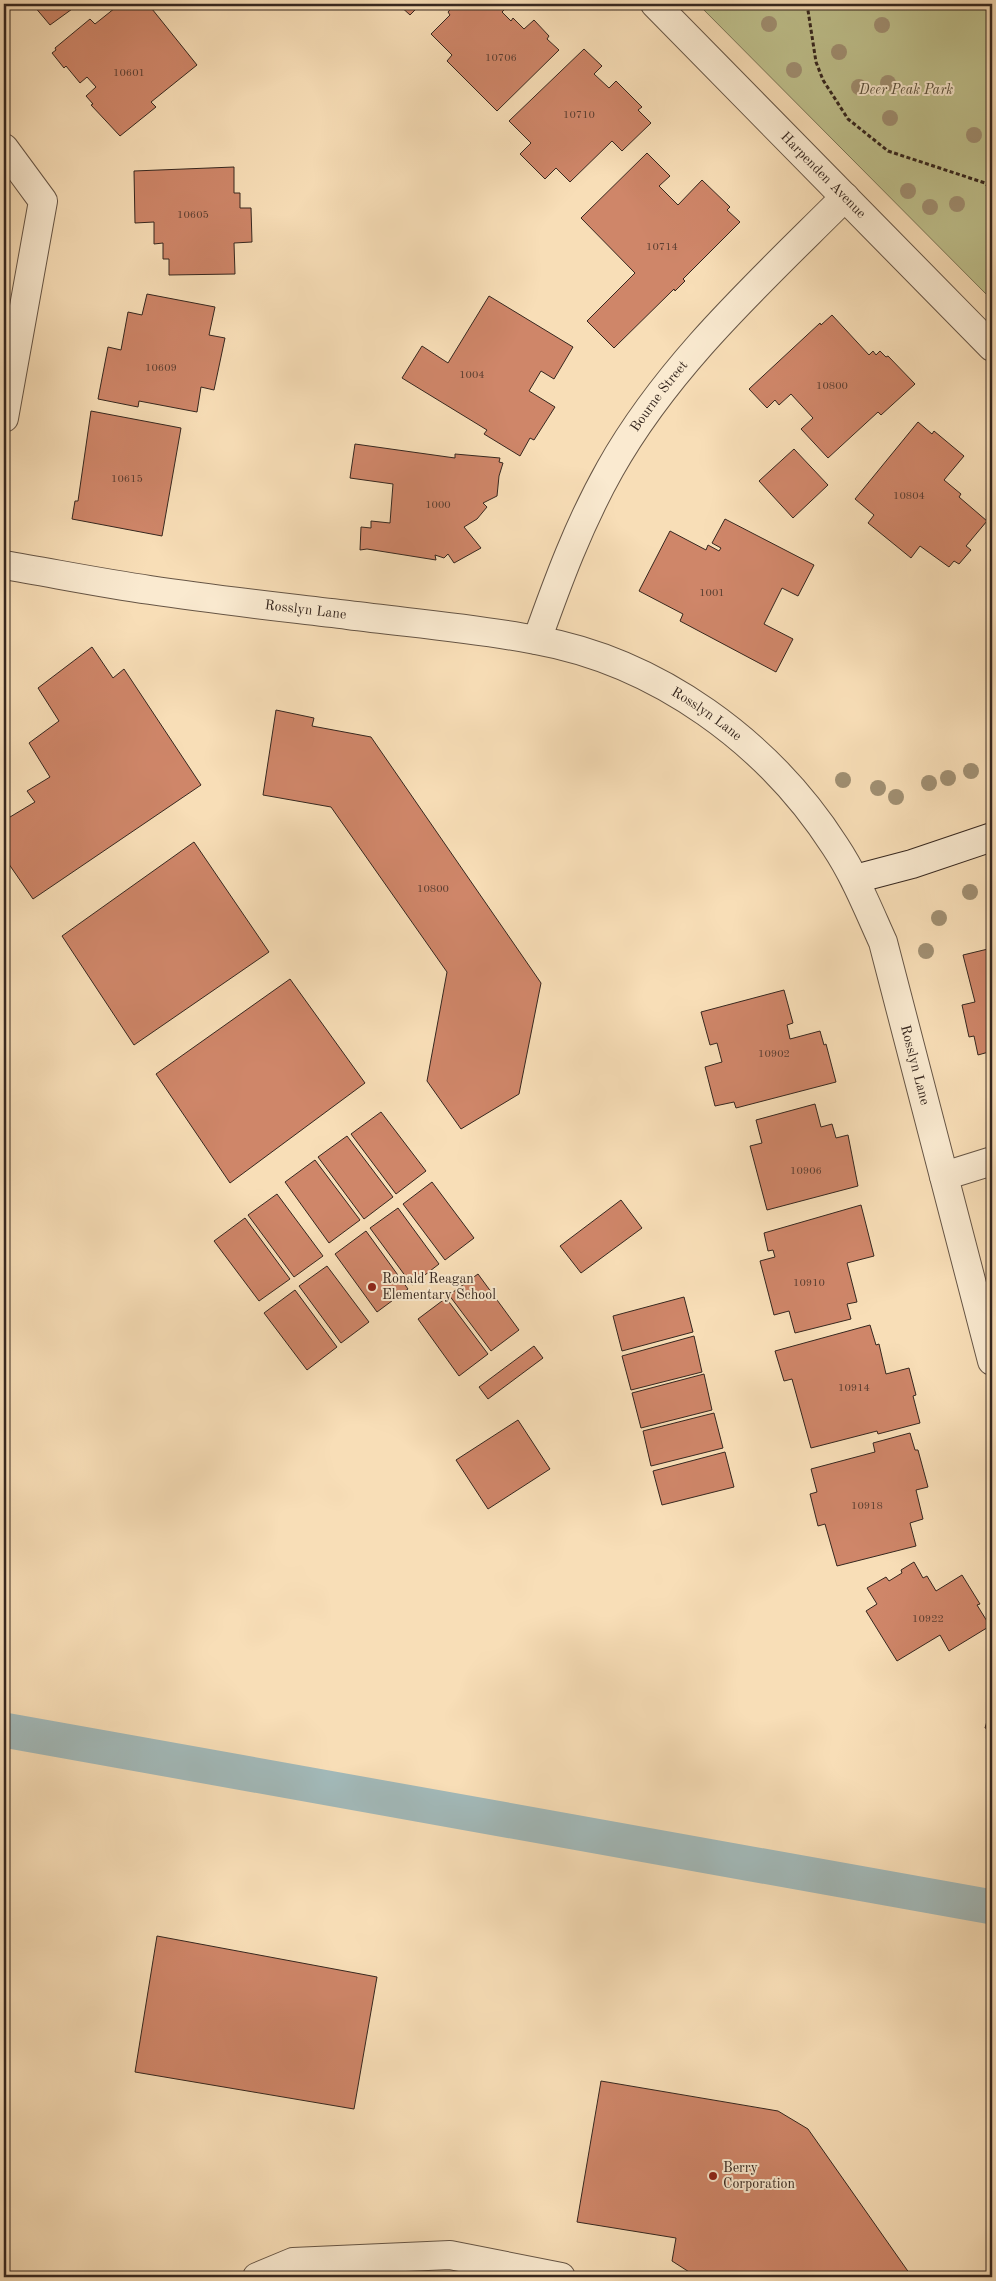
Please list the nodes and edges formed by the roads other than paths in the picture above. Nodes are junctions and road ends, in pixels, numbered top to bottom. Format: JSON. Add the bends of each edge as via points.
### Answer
{"nodes":[{"id":1,"x":654,"y":4,"type":"edge"},
{"id":2,"x":4,"y":148,"type":"edge"},
{"id":3,"x":845,"y":197,"type":"junction"},
{"id":4,"x":992,"y":347,"type":"edge"},
{"id":5,"x":4,"y":418,"type":"edge"},
{"id":6,"x":4,"y":565,"type":"edge"},
{"id":7,"x":537,"y":640,"type":"junction"},
{"id":8,"x":992,"y":837,"type":"edge"},
{"id":9,"x":855,"y":879,"type":"junction"},
{"id":10,"x":992,"y":1162,"type":"edge"},
{"id":11,"x":944,"y":1176,"type":"junction"},
{"id":12,"x":992,"y":1361,"type":"edge"},
{"id":13,"x":257,"y":2277,"type":"edge"},
{"id":14,"x":561,"y":2277,"type":"edge"}],
"edges":[{"from":1,"to":3,"type":"street","name":"Harpenden Avenue"},
{"from":2,"to":5,"type":"street","via":[[43,201]]},
{"from":3,"to":4,"type":"street","name":"Harpenden Avenue"},
{"from":3,"to":7,"type":"street","name":"Bourne Street","via":[[704,338],[654,401],[610,468],[573,540]]},
{"from":6,"to":7,"type":"street","name":"Rosslyn Lane","via":[[150,590]]},
{"from":7,"to":9,"type":"street","name":"Rosslyn Lane","via":[[599,657],[659,683],[714,717],[764,758],[802,800],[836,846]]},
{"from":8,"to":9,"type":"street"},
{"from":9,"to":11,"type":"street","name":"Rosslyn Lane","via":[[882,942]]},
{"from":10,"to":11,"type":"street"},
{"from":11,"to":12,"type":"street","name":"Rosslyn Lane"},
{"from":13,"to":14,"type":"street","via":[[293,2262],[450,2255]]}]}
